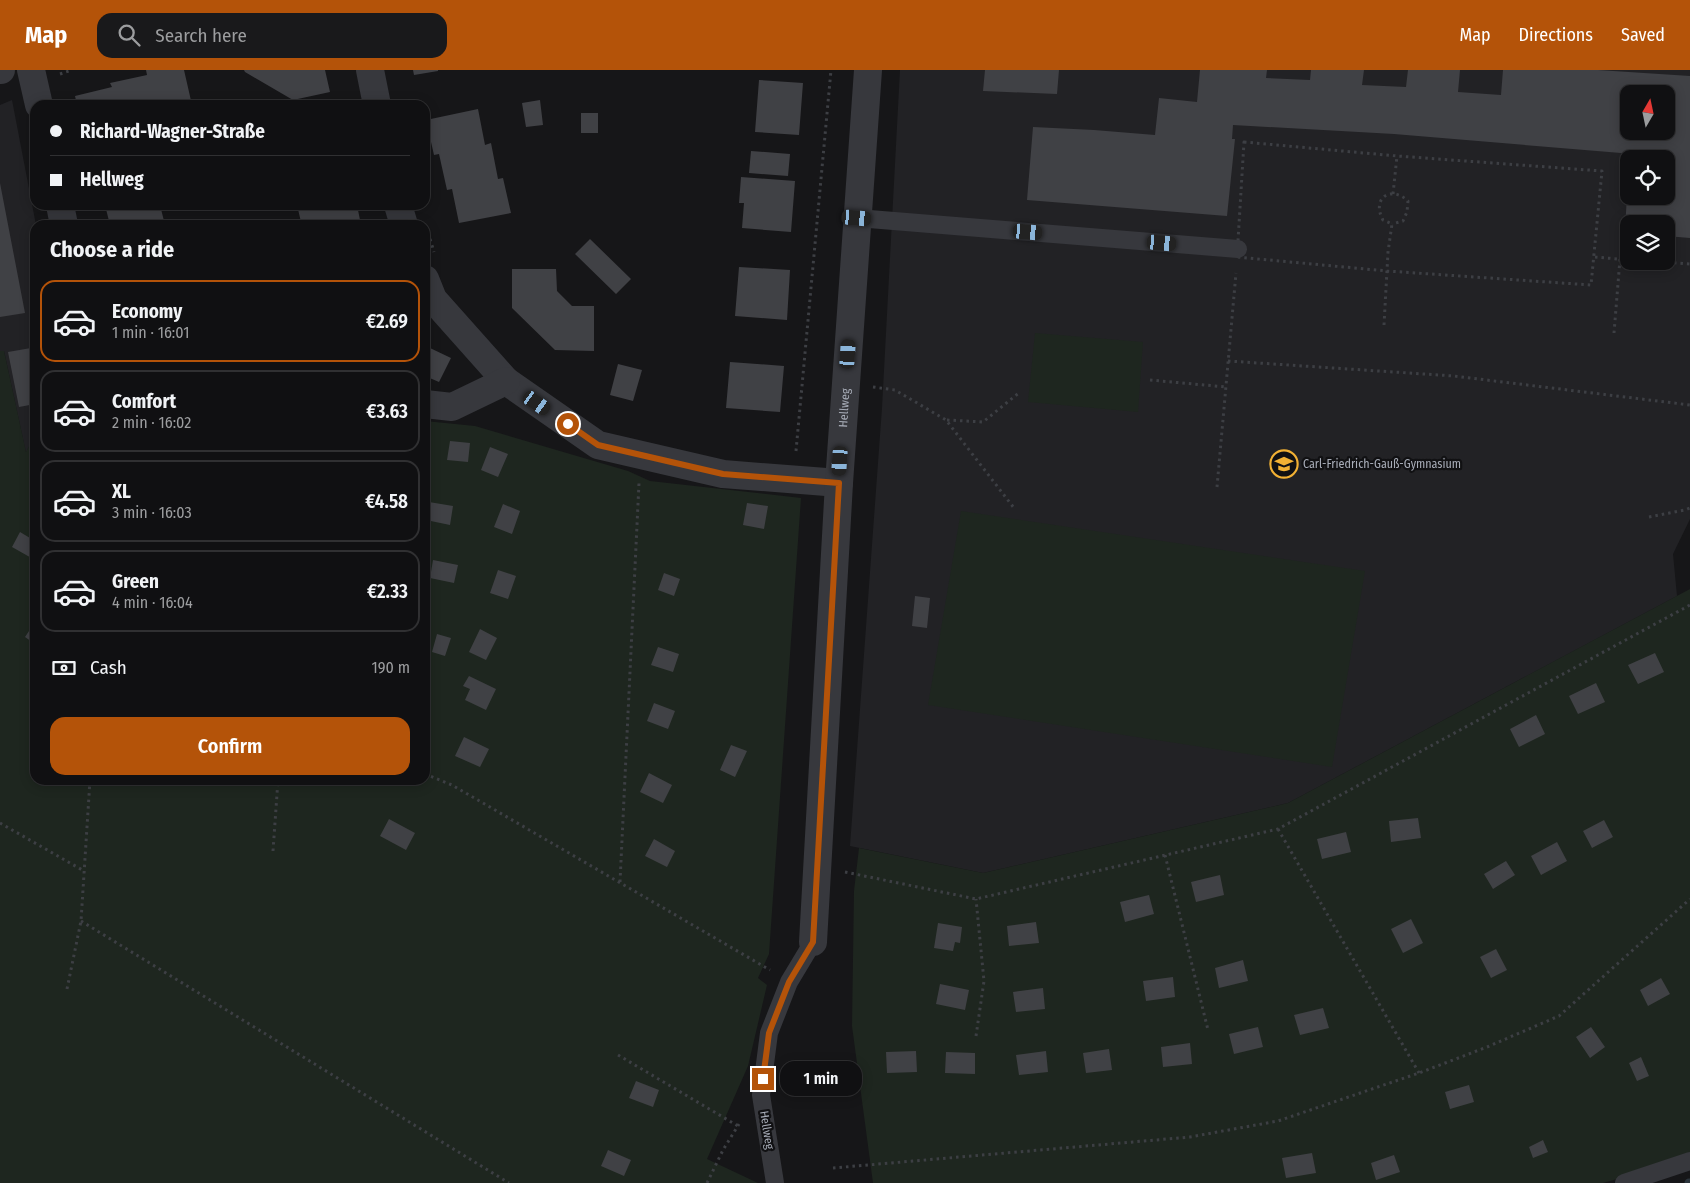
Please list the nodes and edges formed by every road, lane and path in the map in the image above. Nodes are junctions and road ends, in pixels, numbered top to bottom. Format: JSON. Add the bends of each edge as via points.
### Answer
{"nodes":[{"id":1,"x":31,"y":70,"type":"edge"},
{"id":2,"x":370,"y":70,"type":"edge"},
{"id":3,"x":831,"y":70,"type":"edge"},
{"id":4,"x":868,"y":70,"type":"edge"},
{"id":5,"x":38,"y":100,"type":"edge"},
{"id":6,"x":376,"y":100,"type":"edge"},
{"id":7,"x":1397,"y":156,"type":"junction"},
{"id":8,"x":1392,"y":194,"type":"junction"},
{"id":9,"x":857,"y":218,"type":"junction"},
{"id":10,"x":1392,"y":224,"type":"junction"},
{"id":11,"x":1237,"y":253,"type":"junction"},
{"id":12,"x":1595,"y":257,"type":"junction"},
{"id":13,"x":1620,"y":259,"type":"joint"},
{"id":14,"x":1675,"y":263,"type":"edge"},
{"id":15,"x":1690,"y":264,"type":"edge"},
{"id":16,"x":430,"y":268,"type":"edge"},
{"id":17,"x":1387,"y":270,"type":"junction"},
{"id":18,"x":1384,"y":325,"type":"dead end"},
{"id":19,"x":1614,"y":333,"type":"dead end"},
{"id":20,"x":1228,"y":361,"type":"junction"},
{"id":21,"x":1150,"y":380,"type":"dead end"},
{"id":22,"x":506,"y":381,"type":"junction"},
{"id":23,"x":846,"y":382,"type":"junction"},
{"id":24,"x":1226,"y":386,"type":"junction"},
{"id":25,"x":1020,"y":392,"type":"dead end"},
{"id":26,"x":430,"y":405,"type":"edge"},
{"id":27,"x":1690,"y":405,"type":"edge"},
{"id":28,"x":946,"y":420,"type":"junction"},
{"id":29,"x":641,"y":455,"type":"junction"},
{"id":30,"x":796,"y":457,"type":"dead end"},
{"id":31,"x":839,"y":483,"type":"junction"},
{"id":32,"x":1217,"y":487,"type":"dead end"},
{"id":33,"x":1014,"y":508,"type":"dead end"},
{"id":34,"x":1690,"y":508,"type":"edge"},
{"id":35,"x":1649,"y":517,"type":"dead end"},
{"id":36,"x":1690,"y":605,"type":"edge"},
{"id":37,"x":430,"y":776,"type":"edge"},
{"id":38,"x":90,"y":785,"type":"edge"},
{"id":39,"x":278,"y":785,"type":"edge"},
{"id":40,"x":0,"y":823,"type":"edge"},
{"id":41,"x":1278,"y":829,"type":"junction"},
{"id":42,"x":273,"y":850,"type":"dead end"},
{"id":43,"x":1165,"y":855,"type":"junction"},
{"id":44,"x":817,"y":866,"type":"junction"},
{"id":45,"x":84,"y":871,"type":"junction"},
{"id":46,"x":620,"y":882,"type":"junction"},
{"id":47,"x":976,"y":899,"type":"junction"},
{"id":48,"x":1690,"y":899,"type":"edge"},
{"id":49,"x":81,"y":921,"type":"junction"},
{"id":50,"x":813,"y":942,"type":"joint"},
{"id":51,"x":789,"y":982,"type":"junction"},
{"id":52,"x":68,"y":989,"type":"dead end"},
{"id":53,"x":1208,"y":1030,"type":"dead end"},
{"id":54,"x":976,"y":1036,"type":"dead end"},
{"id":55,"x":618,"y":1055,"type":"dead end"},
{"id":56,"x":1419,"y":1073,"type":"junction"},
{"id":57,"x":761,"y":1095,"type":"junction"},
{"id":58,"x":738,"y":1126,"type":"junction"},
{"id":59,"x":1690,"y":1161,"type":"edge"},
{"id":60,"x":833,"y":1168,"type":"dead end"},
{"id":61,"x":509,"y":1183,"type":"edge"},
{"id":62,"x":707,"y":1183,"type":"edge"},
{"id":63,"x":775,"y":1183,"type":"edge"},
{"id":64,"x":1624,"y":1183,"type":"edge"}],
"edges":[{"from":1,"to":5,"type":"street"},
{"from":2,"to":6,"type":"street"},
{"from":3,"to":30,"type":"path"},
{"from":4,"to":9,"type":"street","name":"Hellweg"},
{"from":7,"to":8,"type":"path"},
{"from":7,"to":11,"type":"path","via":[[1244,142]]},
{"from":7,"to":12,"type":"path","via":[[1602,171]]},
{"from":8,"to":10,"type":"path","via":[[1383,197],[1379,208],[1383,220]]},
{"from":8,"to":10,"type":"path","via":[[1401,195],[1408,201],[1403,221]]},
{"from":9,"to":11,"type":"lane"},
{"from":9,"to":23,"type":"street","name":"Hellweg"},
{"from":10,"to":17,"type":"path"},
{"from":11,"to":17,"type":"path"},
{"from":11,"to":20,"type":"path"},
{"from":12,"to":13,"type":"path"},
{"from":12,"to":17,"type":"path","via":[[1591,285]]},
{"from":13,"to":19,"type":"path"},
{"from":14,"to":15,"type":"path"},
{"from":16,"to":22,"type":"street","via":[[433,299]]},
{"from":17,"to":18,"type":"path"},
{"from":20,"to":24,"type":"path"},
{"from":20,"to":27,"type":"path","via":[[1454,376]]},
{"from":21,"to":24,"type":"path"},
{"from":22,"to":26,"type":"street","via":[[452,407]]},
{"from":22,"to":29,"type":"street","via":[[598,445]]},
{"from":23,"to":28,"type":"path","via":[[895,390]]},
{"from":23,"to":31,"type":"street","name":"Hellweg"},
{"from":24,"to":32,"type":"path"},
{"from":25,"to":28,"type":"path","via":[[983,422]]},
{"from":28,"to":33,"type":"path"},
{"from":29,"to":31,"type":"street","via":[[723,474]]},
{"from":29,"to":46,"type":"path"},
{"from":31,"to":44,"type":"street","name":"Hellweg"},
{"from":34,"to":35,"type":"path"},
{"from":36,"to":41,"type":"path"},
{"from":37,"to":46,"type":"path","via":[[452,785]]},
{"from":38,"to":45,"type":"path"},
{"from":39,"to":42,"type":"path"},
{"from":40,"to":45,"type":"path"},
{"from":41,"to":43,"type":"path"},
{"from":41,"to":56,"type":"path"},
{"from":43,"to":47,"type":"path"},
{"from":43,"to":53,"type":"path"},
{"from":44,"to":47,"type":"path"},
{"from":44,"to":50,"type":"street","name":"Hellweg"},
{"from":45,"to":49,"type":"path"},
{"from":46,"to":51,"type":"path"},
{"from":47,"to":54,"type":"path","via":[[984,981]]},
{"from":48,"to":56,"type":"path","via":[[1559,1016]]},
{"from":49,"to":52,"type":"path"},
{"from":49,"to":61,"type":"path"},
{"from":50,"to":51,"type":"lane","name":"Hellweg"},
{"from":51,"to":57,"type":"lane","name":"Hellweg","via":[[769,1033]]},
{"from":55,"to":58,"type":"path"},
{"from":56,"to":60,"type":"path","via":[[1278,1120],[1190,1137]]},
{"from":57,"to":58,"type":"path"},
{"from":57,"to":63,"type":"lane","name":"Hellweg"},
{"from":58,"to":62,"type":"path"},
{"from":59,"to":64,"type":"lane"}]}
